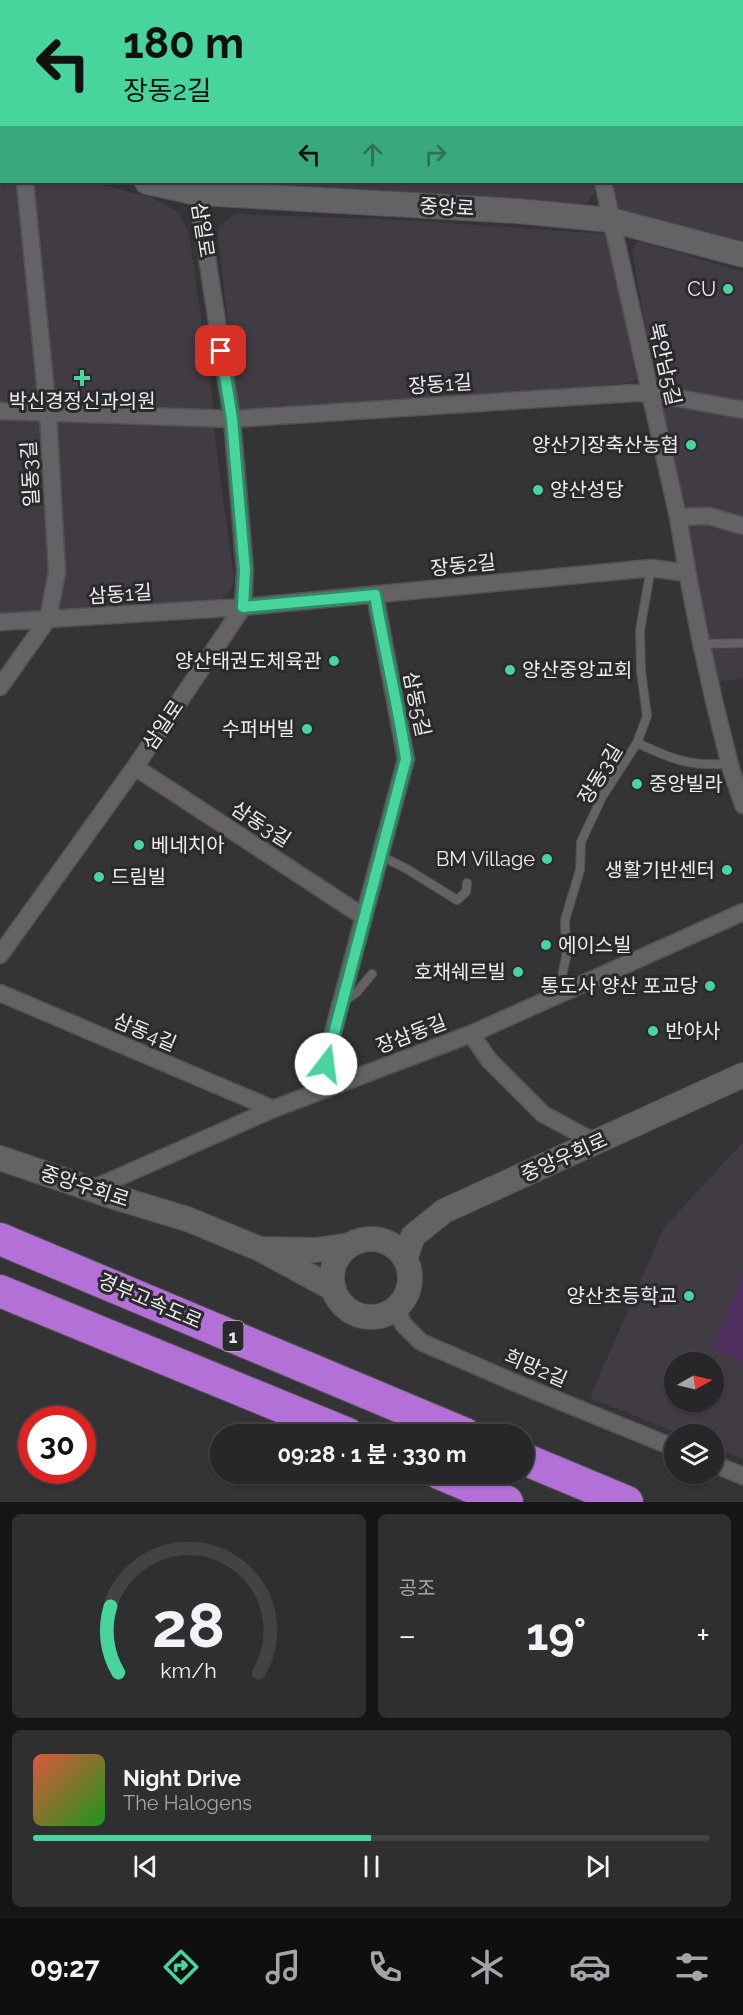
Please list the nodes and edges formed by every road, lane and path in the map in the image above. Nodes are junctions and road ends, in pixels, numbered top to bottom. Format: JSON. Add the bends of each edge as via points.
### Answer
{"nodes":[{"id":1,"x":26,"y":183,"type":"edge"},
{"id":2,"x":157,"y":183,"type":"edge"},
{"id":3,"x":603,"y":183,"type":"edge"},
{"id":4,"x":196,"y":187,"type":"edge"},
{"id":5,"x":612,"y":220,"type":"junction"},
{"id":6,"x":743,"y":255,"type":"edge"},
{"id":7,"x":650,"y":393,"type":"junction"},
{"id":8,"x":743,"y":410,"type":"edge"},
{"id":9,"x":0,"y":411,"type":"edge"},
{"id":10,"x":48,"y":413,"type":"junction"},
{"id":11,"x":232,"y":419,"type":"junction"},
{"id":12,"x":678,"y":517,"type":"junction"},
{"id":13,"x":743,"y":525,"type":"edge"},
{"id":14,"x":651,"y":568,"type":"junction"},
{"id":15,"x":687,"y":573,"type":"junction"},
{"id":16,"x":375,"y":595,"type":"junction"},
{"id":17,"x":243,"y":607,"type":"junction"},
{"id":18,"x":48,"y":619,"type":"junction"},
{"id":19,"x":0,"y":622,"type":"edge"},
{"id":20,"x":743,"y":643,"type":"edge"},
{"id":21,"x":702,"y":644,"type":"junction"},
{"id":22,"x":0,"y":687,"type":"edge"},
{"id":23,"x":637,"y":743,"type":"junction"},
{"id":24,"x":729,"y":764,"type":"junction"},
{"id":25,"x":135,"y":767,"type":"junction"},
{"id":26,"x":742,"y":799,"type":"edge"},
{"id":27,"x":381,"y":856,"type":"junction"},
{"id":28,"x":467,"y":883,"type":"dead end"},
{"id":29,"x":743,"y":912,"type":"edge"},
{"id":30,"x":364,"y":917,"type":"junction"},
{"id":31,"x":0,"y":955,"type":"edge"},
{"id":32,"x":372,"y":974,"type":"dead end"},
{"id":33,"x":0,"y":993,"type":"edge"},
{"id":34,"x":558,"y":995,"type":"junction"},
{"id":35,"x":342,"y":1003,"type":"junction"},
{"id":36,"x":471,"y":1034,"type":"junction"},
{"id":37,"x":743,"y":1076,"type":"edge"},
{"id":38,"x":317,"y":1092,"type":"junction"},
{"id":39,"x":273,"y":1109,"type":"junction"},
{"id":40,"x":597,"y":1143,"type":"junction"},
{"id":41,"x":0,"y":1158,"type":"edge"},
{"id":42,"x":92,"y":1190,"type":"junction"},
{"id":43,"x":444,"y":1211,"type":"junction"},
{"id":44,"x":0,"y":1239,"type":"edge"},
{"id":45,"x":374,"y":1239,"type":"junction"},
{"id":46,"x":350,"y":1245,"type":"junction"},
{"id":47,"x":260,"y":1249,"type":"junction"},
{"id":48,"x":405,"y":1259,"type":"junction"},
{"id":49,"x":334,"y":1289,"type":"junction"},
{"id":50,"x":0,"y":1291,"type":"edge"},
{"id":51,"x":396,"y":1307,"type":"junction"},
{"id":52,"x":324,"y":1424,"type":"edge"},
{"id":53,"x":441,"y":1424,"type":"edge"},
{"id":54,"x":664,"y":1444,"type":"edge"},
{"id":55,"x":534,"y":1462,"type":"edge"},
{"id":56,"x":724,"y":1468,"type":"edge"},
{"id":57,"x":743,"y":1476,"type":"edge"},
{"id":58,"x":465,"y":1484,"type":"edge"},
{"id":59,"x":507,"y":1502,"type":"edge"},
{"id":60,"x":627,"y":1502,"type":"edge"}],
"edges":[{"from":1,"to":10,"type":"street","name":"일동3길"},
{"from":2,"to":4,"type":"main road","name":"중앙로"},
{"from":3,"to":5,"type":"street","name":"북안남5길"},
{"from":4,"to":5,"type":"main road","name":"중앙로"},
{"from":4,"to":11,"type":"street","name":"삼일로"},
{"from":5,"to":6,"type":"main road","name":"중앙로"},
{"from":5,"to":7,"type":"street","name":"북안남5길"},
{"from":7,"to":8,"type":"street","name":"장동1길"},
{"from":7,"to":11,"type":"street","name":"장동1길"},
{"from":7,"to":12,"type":"street","name":"북안남5길"},
{"from":9,"to":10,"type":"street","name":"장동1길"},
{"from":10,"to":11,"type":"street","name":"장동1길"},
{"from":10,"to":18,"type":"street","name":"일동3길","via":[[57,572]]},
{"from":11,"to":17,"type":"street","name":"삼일로","via":[[245,570]]},
{"from":12,"to":13,"type":"street","via":[[709,516]]},
{"from":12,"to":15,"type":"street","name":"북안남5길"},
{"from":14,"to":15,"type":"street","name":"장동2길"},
{"from":14,"to":16,"type":"street","name":"장동2길"},
{"from":14,"to":23,"type":"lane","name":"장동3길","via":[[640,630],[646,716]]},
{"from":15,"to":21,"type":"street","name":"북안남5길"},
{"from":16,"to":17,"type":"street","name":"장동2길"},
{"from":16,"to":27,"type":"street","name":"삼동5길","via":[[406,759]]},
{"from":17,"to":18,"type":"street","name":"삼동1길"},
{"from":17,"to":25,"type":"street","name":"삼일로"},
{"from":18,"to":19,"type":"street","name":"삼동1길"},
{"from":18,"to":22,"type":"street"},
{"from":20,"to":21,"type":"lane"},
{"from":21,"to":24,"type":"street","name":"북안남5길"},
{"from":23,"to":24,"type":"lane","via":[[689,764]]},
{"from":23,"to":34,"type":"lane","name":"장동3길","via":[[602,797],[581,842],[580,870],[565,920],[566,957]]},
{"from":24,"to":26,"type":"street","name":"북안남5길"},
{"from":25,"to":30,"type":"street","name":"삼동3길"},
{"from":25,"to":31,"type":"street","name":"삼일로"},
{"from":27,"to":28,"type":"lane","via":[[457,900],[466,892]]},
{"from":27,"to":30,"type":"street","name":"삼동5길"},
{"from":29,"to":34,"type":"street","name":"장삼동길"},
{"from":30,"to":35,"type":"street","name":"삼동5길"},
{"from":32,"to":35,"type":"lane"},
{"from":33,"to":39,"type":"street","name":"삼동4길"},
{"from":34,"to":36,"type":"street","name":"장삼동길"},
{"from":35,"to":38,"type":"street","name":"삼동5길"},
{"from":36,"to":38,"type":"street","name":"장삼동길"},
{"from":36,"to":40,"type":"street","via":[[489,1060],[543,1114]]},
{"from":37,"to":40,"type":"main road","name":"중앙우회로"},
{"from":38,"to":39,"type":"street","name":"장삼동길"},
{"from":39,"to":42,"type":"street","name":"장삼동길"},
{"from":40,"to":43,"type":"main road","name":"중앙우회로"},
{"from":41,"to":42,"type":"main road","name":"중앙우회로"},
{"from":42,"to":47,"type":"main road","name":"중앙우회로","via":[[187,1219]]},
{"from":43,"to":45,"type":"main road"},
{"from":43,"to":48,"type":"main road","name":"중앙우회로","via":[[413,1236]]},
{"from":44,"to":53,"type":"highway","name":"경부고속도로","number":"1"},
{"from":45,"to":46,"type":"main road"},
{"from":45,"to":48,"type":"main road","via":[[391,1245]]},
{"from":46,"to":47,"type":"main road","via":[[316,1250]]},
{"from":46,"to":49,"type":"main road","via":[[334,1264]]},
{"from":47,"to":49,"type":"main road","name":"중앙우회로"},
{"from":48,"to":51,"type":"main road","via":[[409,1284]]},
{"from":49,"to":51,"type":"main road","via":[[339,1301],[360,1315],[373,1317]]},
{"from":50,"to":52,"type":"highway","number":"1"},
{"from":51,"to":54,"type":"street","name":"희망2길","via":[[403,1324],[421,1342]]},
{"from":55,"to":60,"type":"highway"},
{"from":56,"to":57,"type":"street"},
{"from":58,"to":59,"type":"highway"}]}
